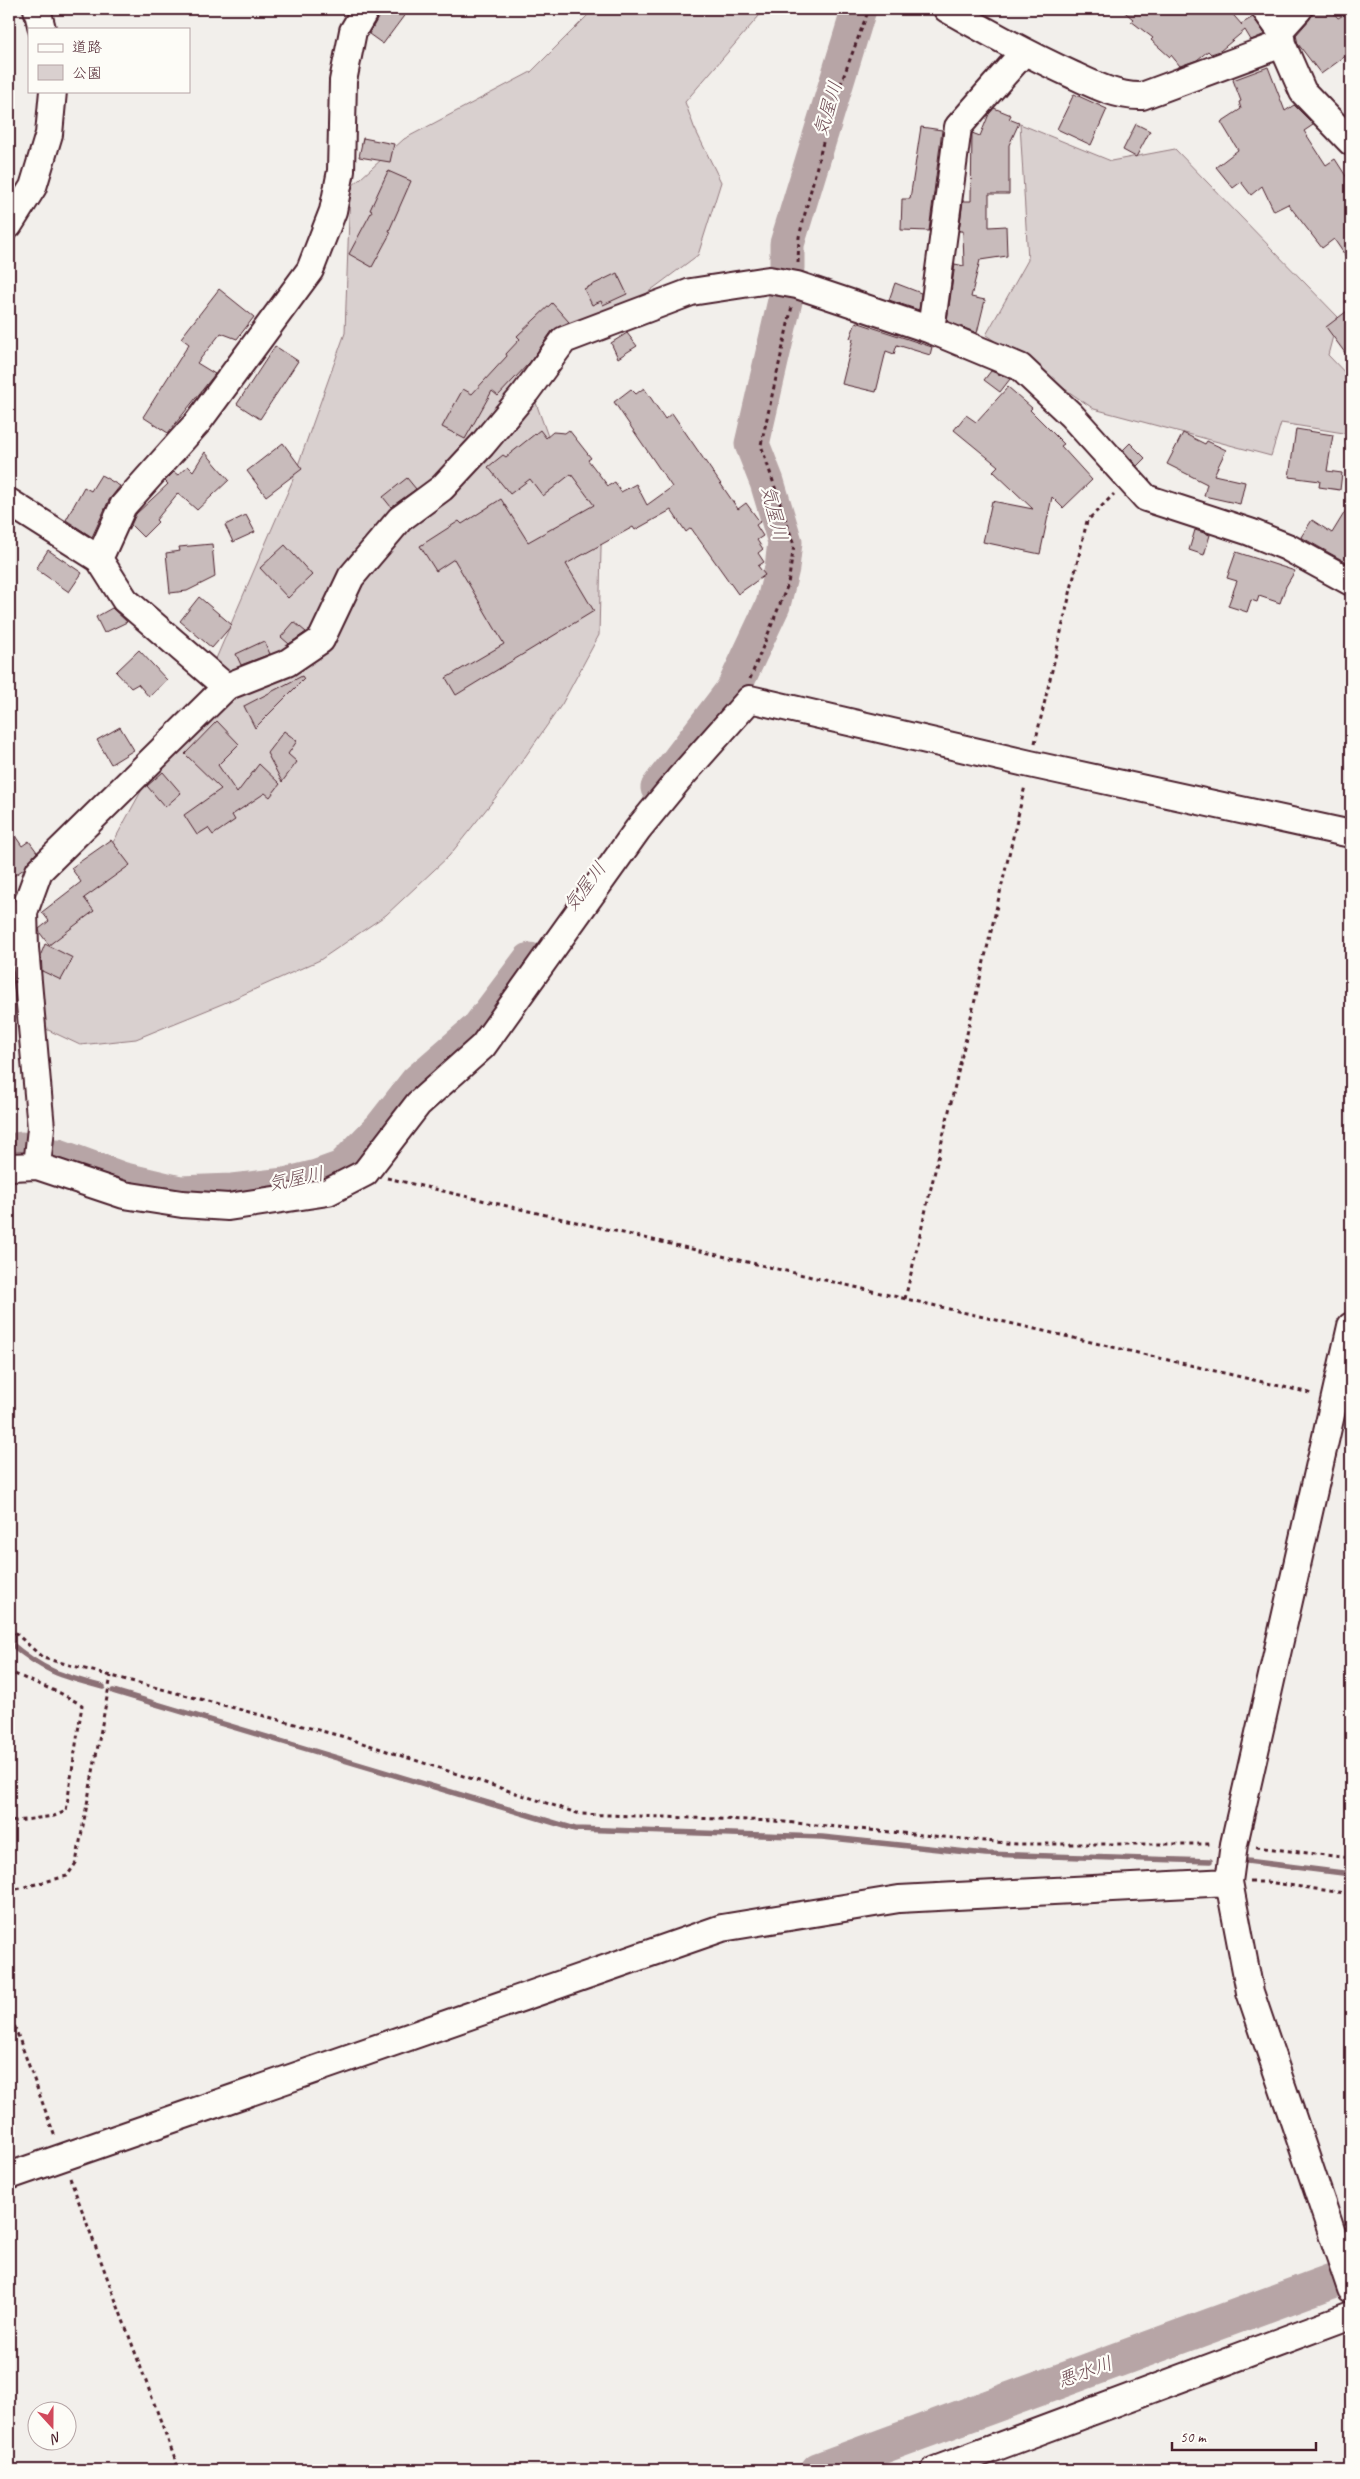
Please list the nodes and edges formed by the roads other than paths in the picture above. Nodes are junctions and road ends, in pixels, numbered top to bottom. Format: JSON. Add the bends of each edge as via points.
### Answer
{"nodes":[{"id":1,"x":37,"y":9,"type":"edge"},
{"id":2,"x":366,"y":9,"type":"edge"},
{"id":3,"x":948,"y":9,"type":"edge"},
{"id":4,"x":1265,"y":9,"type":"edge"},
{"id":5,"x":1299,"y":9,"type":"edge"},
{"id":6,"x":42,"y":28,"type":"edge"},
{"id":7,"x":1281,"y":37,"type":"junction"},
{"id":8,"x":1023,"y":52,"type":"junction"},
{"id":9,"x":52,"y":92,"type":"edge"},
{"id":10,"x":1351,"y":141,"type":"edge"},
{"id":11,"x":9,"y":225,"type":"edge"},
{"id":12,"x":932,"y":330,"type":"junction"},
{"id":13,"x":9,"y":502,"type":"edge"},
{"id":14,"x":99,"y":559,"type":"junction"},
{"id":15,"x":1351,"y":582,"type":"edge"},
{"id":16,"x":226,"y":687,"type":"junction"},
{"id":17,"x":1351,"y":834,"type":"edge"},
{"id":18,"x":37,"y":1166,"type":"junction"},
{"id":19,"x":9,"y":1167,"type":"edge"},
{"id":20,"x":1351,"y":1326,"type":"edge"},
{"id":21,"x":1230,"y":1882,"type":"junction"},
{"id":22,"x":9,"y":2176,"type":"edge"},
{"id":23,"x":1351,"y":2289,"type":"edge"},
{"id":24,"x":1351,"y":2315,"type":"edge"},
{"id":25,"x":935,"y":2470,"type":"edge"}],
"edges":[{"from":1,"to":6,"type":"street"},
{"from":2,"to":14,"type":"street","via":[[353,31],[343,81],[341,171],[333,210],[310,270],[198,422],[123,506]]},
{"from":3,"to":8,"type":"street"},
{"from":4,"to":7,"type":"street"},
{"from":5,"to":7,"type":"street"},
{"from":7,"to":8,"type":"street","via":[[1142,96],[1128,97]]},
{"from":7,"to":10,"type":"street","via":[[1303,92]]},
{"from":8,"to":12,"type":"street","via":[[958,127]]},
{"from":9,"to":11,"type":"street","via":[[50,134],[33,187]]},
{"from":12,"to":15,"type":"street","via":[[1020,367],[1071,415],[1146,498],[1287,547]]},
{"from":12,"to":16,"type":"street","via":[[797,285],[769,280],[691,292],[564,340],[482,445],[442,488],[400,519],[350,577],[321,640],[287,663]]},
{"from":13,"to":14,"type":"street"},
{"from":14,"to":16,"type":"street","via":[[125,600]]},
{"from":16,"to":18,"type":"street","via":[[39,871],[24,912],[41,1128]]},
{"from":17,"to":18,"type":"street","via":[[750,699],[638,829],[482,1046],[418,1104],[365,1173],[328,1192],[228,1207],[124,1195]]},
{"from":18,"to":19,"type":"street"},
{"from":20,"to":21,"type":"street","via":[[1234,1844]]},
{"from":21,"to":22,"type":"street","via":[[899,1899],[722,1928]]},
{"from":21,"to":23,"type":"street","via":[[1250,1992]]},
{"from":24,"to":25,"type":"street"}]}
